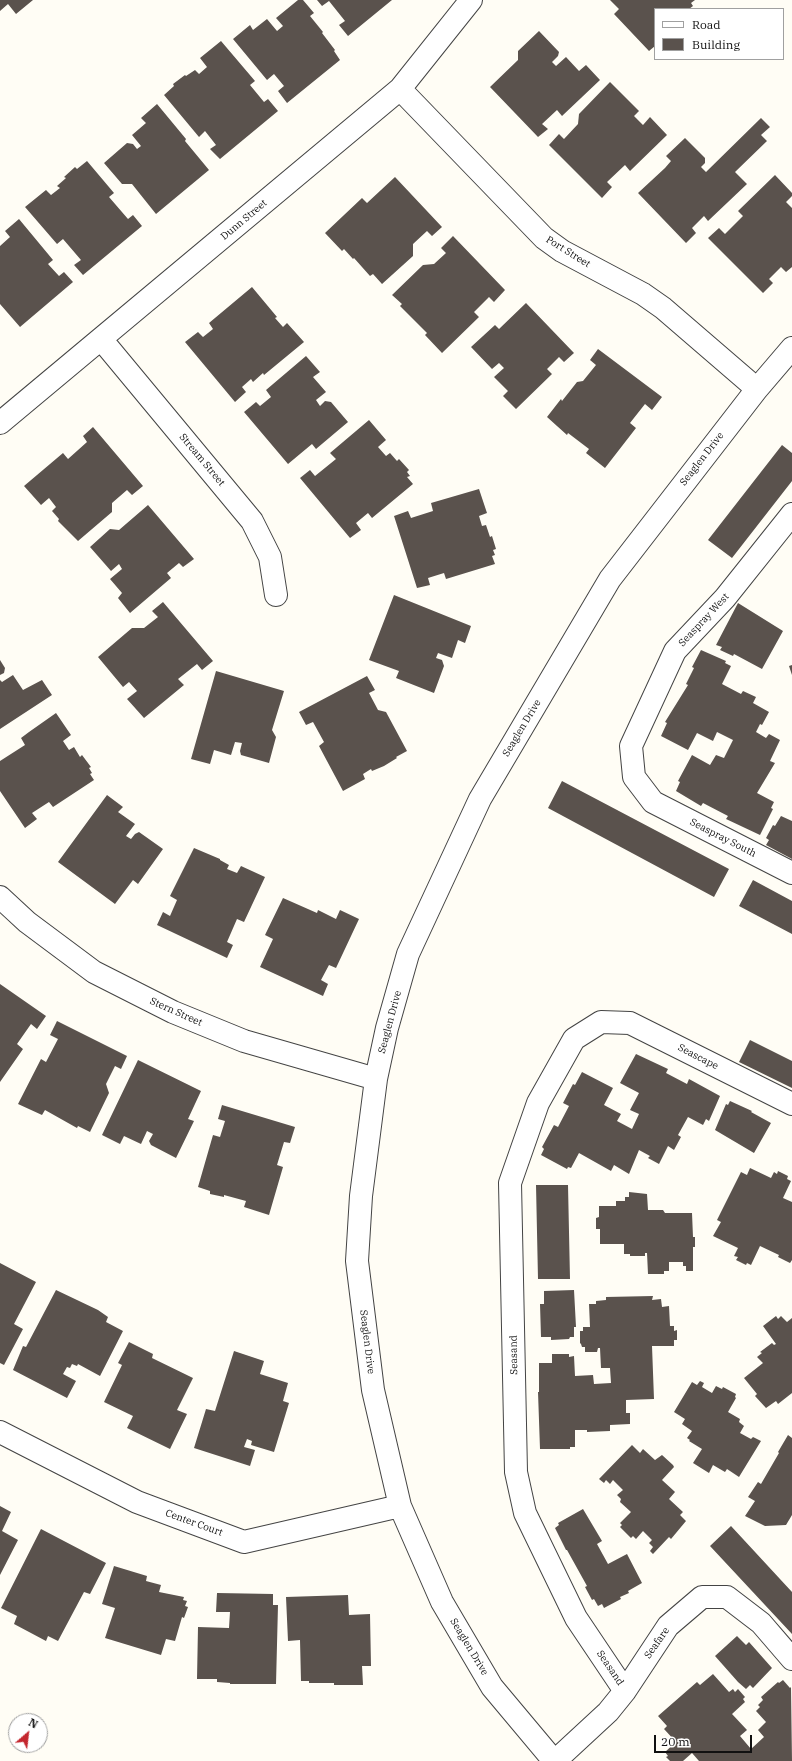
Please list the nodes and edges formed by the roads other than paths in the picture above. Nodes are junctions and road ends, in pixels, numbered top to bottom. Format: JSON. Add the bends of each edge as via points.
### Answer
{"nodes":[{"id":1,"x":471,"y":0,"type":"edge"},
{"id":2,"x":400,"y":89,"type":"junction"},
{"id":3,"x":101,"y":338,"type":"junction"},
{"id":4,"x":792,"y":348,"type":"edge"},
{"id":5,"x":757,"y":389,"type":"junction"},
{"id":6,"x":0,"y":423,"type":"edge"},
{"id":7,"x":792,"y":514,"type":"edge"},
{"id":8,"x":276,"y":595,"type":"dead end"},
{"id":9,"x":653,"y":802,"type":"joint"},
{"id":10,"x":792,"y":873,"type":"edge"},
{"id":11,"x":0,"y":897,"type":"edge"},
{"id":12,"x":601,"y":1022,"type":"joint"},
{"id":13,"x":376,"y":1079,"type":"junction"},
{"id":14,"x":792,"y":1104,"type":"edge"},
{"id":15,"x":0,"y":1432,"type":"edge"},
{"id":16,"x":400,"y":1506,"type":"junction"},
{"id":17,"x":792,"y":1659,"type":"edge"},
{"id":18,"x":625,"y":1691,"type":"junction"},
{"id":19,"x":554,"y":1761,"type":"edge"}],
"edges":[{"from":1,"to":2,"type":"street","name":"Dunn Street"},
{"from":2,"to":3,"type":"street","name":"Dunn Street"},
{"from":2,"to":5,"type":"street","name":"Port Street","via":[[544,238],[562,251],[643,294],[663,308]]},
{"from":3,"to":6,"type":"street","name":"Dunn Street"},
{"from":3,"to":8,"type":"street","name":"Stream Street","via":[[252,521],[270,557]]},
{"from":4,"to":5,"type":"street","name":"Seaglen Drive"},
{"from":5,"to":13,"type":"street","name":"Seaglen Drive","via":[[610,579],[480,799],[408,954]]},
{"from":7,"to":9,"type":"street","name":"Seaspray West","via":[[725,598],[675,651],[631,746],[634,777]]},
{"from":9,"to":10,"type":"street","name":"Seaspray South"},
{"from":11,"to":13,"type":"street","name":"Stern Street","via":[[27,922],[94,972],[173,1012],[244,1041]]},
{"from":12,"to":14,"type":"street","name":"Seascape","via":[[630,1023]]},
{"from":12,"to":18,"type":"street","name":"Seasand","via":[[574,1039],[538,1103],[510,1182],[516,1472],[525,1513],[576,1618]]},
{"from":13,"to":16,"type":"street","name":"Seaglen Drive","via":[[361,1196],[357,1262],[373,1390]]},
{"from":15,"to":16,"type":"street","name":"Center Court","via":[[137,1502],[244,1542]]},
{"from":16,"to":19,"type":"street","name":"Seaglen Drive","via":[[442,1602],[492,1687]]},
{"from":17,"to":18,"type":"street","name":"Seafare","via":[[761,1623],[727,1597],[702,1597],[668,1626]]},
{"from":18,"to":19,"type":"street","name":"Seafare","via":[[608,1712]]}]}
